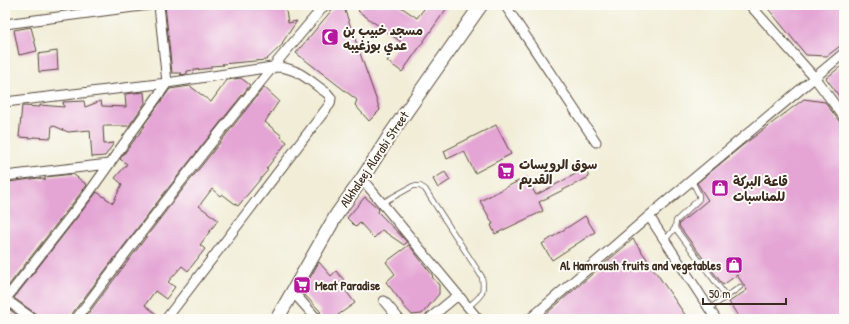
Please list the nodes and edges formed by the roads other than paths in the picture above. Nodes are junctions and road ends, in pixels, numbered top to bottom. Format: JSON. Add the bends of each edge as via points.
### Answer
{"nodes":[{"id":1,"x":149,"y":5,"type":"edge"},
{"id":2,"x":159,"y":5,"type":"edge"},
{"id":3,"x":325,"y":5,"type":"edge"},
{"id":4,"x":481,"y":5,"type":"edge"},
{"id":5,"x":505,"y":5,"type":"edge"},
{"id":6,"x":750,"y":5,"type":"edge"},
{"id":7,"x":5,"y":24,"type":"edge"},
{"id":8,"x":844,"y":53,"type":"edge"},
{"id":9,"x":272,"y":67,"type":"junction"},
{"id":10,"x":246,"y":71,"type":"junction"},
{"id":11,"x":814,"y":78,"type":"junction"},
{"id":12,"x":263,"y":79,"type":"junction"},
{"id":13,"x":167,"y":83,"type":"junction"},
{"id":14,"x":5,"y":102,"type":"edge"},
{"id":15,"x":844,"y":117,"type":"edge"},
{"id":16,"x":596,"y":142,"type":"dead end"},
{"id":17,"x":109,"y":164,"type":"junction"},
{"id":18,"x":5,"y":176,"type":"edge"},
{"id":19,"x":362,"y":179,"type":"junction"},
{"id":20,"x":692,"y":180,"type":"junction"},
{"id":21,"x":382,"y":203,"type":"junction"},
{"id":22,"x":649,"y":216,"type":"junction"},
{"id":23,"x":675,"y":228,"type":"junction"},
{"id":24,"x":665,"y":240,"type":"junction"},
{"id":25,"x":740,"y":287,"type":"dead end"},
{"id":26,"x":293,"y":292,"type":"junction"},
{"id":27,"x":458,"y":295,"type":"junction"},
{"id":28,"x":726,"y":296,"type":"junction"},
{"id":29,"x":5,"y":299,"type":"edge"},
{"id":30,"x":384,"y":301,"type":"dead end"},
{"id":31,"x":468,"y":307,"type":"junction"},
{"id":32,"x":709,"y":309,"type":"junction"},
{"id":33,"x":33,"y":319,"type":"edge"},
{"id":34,"x":76,"y":319,"type":"edge"},
{"id":35,"x":166,"y":319,"type":"edge"},
{"id":36,"x":277,"y":319,"type":"edge"},
{"id":37,"x":316,"y":319,"type":"edge"},
{"id":38,"x":400,"y":319,"type":"edge"},
{"id":39,"x":429,"y":319,"type":"edge"},
{"id":40,"x":478,"y":319,"type":"edge"},
{"id":41,"x":530,"y":319,"type":"edge"},
{"id":42,"x":716,"y":319,"type":"edge"}],
"edges":[{"from":1,"to":7,"type":"street"},
{"from":2,"to":13,"type":"street"},
{"from":3,"to":9,"type":"street"},
{"from":4,"to":19,"type":"main road","name":"Alkhaleej Alarabi Street"},
{"from":5,"to":16,"type":"street"},
{"from":6,"to":11,"type":"street"},
{"from":8,"to":11,"type":"street"},
{"from":9,"to":10,"type":"street"},
{"from":9,"to":12,"type":"street"},
{"from":9,"to":35,"type":"street","via":[[295,70],[327,93],[330,104]]},
{"from":10,"to":12,"type":"street"},
{"from":10,"to":13,"type":"street"},
{"from":11,"to":15,"type":"street"},
{"from":11,"to":20,"type":"street"},
{"from":12,"to":34,"type":"street"},
{"from":13,"to":14,"type":"street"},
{"from":13,"to":17,"type":"street"},
{"from":17,"to":18,"type":"street"},
{"from":17,"to":29,"type":"street"},
{"from":19,"to":21,"type":"street"},
{"from":19,"to":26,"type":"main road","name":"Alkhaleej Alarabi Street","via":[[337,214]]},
{"from":20,"to":22,"type":"street"},
{"from":20,"to":23,"type":"lane","via":[[699,199],[676,221]]},
{"from":21,"to":27,"type":"street"},
{"from":21,"to":31,"type":"lane","via":[[413,186],[425,189],[482,277],[484,288],[480,297]]},
{"from":22,"to":24,"type":"street"},
{"from":22,"to":41,"type":"street"},
{"from":23,"to":24,"type":"lane"},
{"from":23,"to":28,"type":"lane"},
{"from":24,"to":32,"type":"street"},
{"from":25,"to":28,"type":"lane"},
{"from":26,"to":36,"type":"main road","name":"Alkhaleej Alarabi Street"},
{"from":26,"to":37,"type":"street"},
{"from":27,"to":31,"type":"street"},
{"from":27,"to":39,"type":"street"},
{"from":28,"to":32,"type":"lane"},
{"from":29,"to":33,"type":"street"},
{"from":30,"to":38,"type":"street"},
{"from":31,"to":40,"type":"street"},
{"from":32,"to":42,"type":"street"}]}
